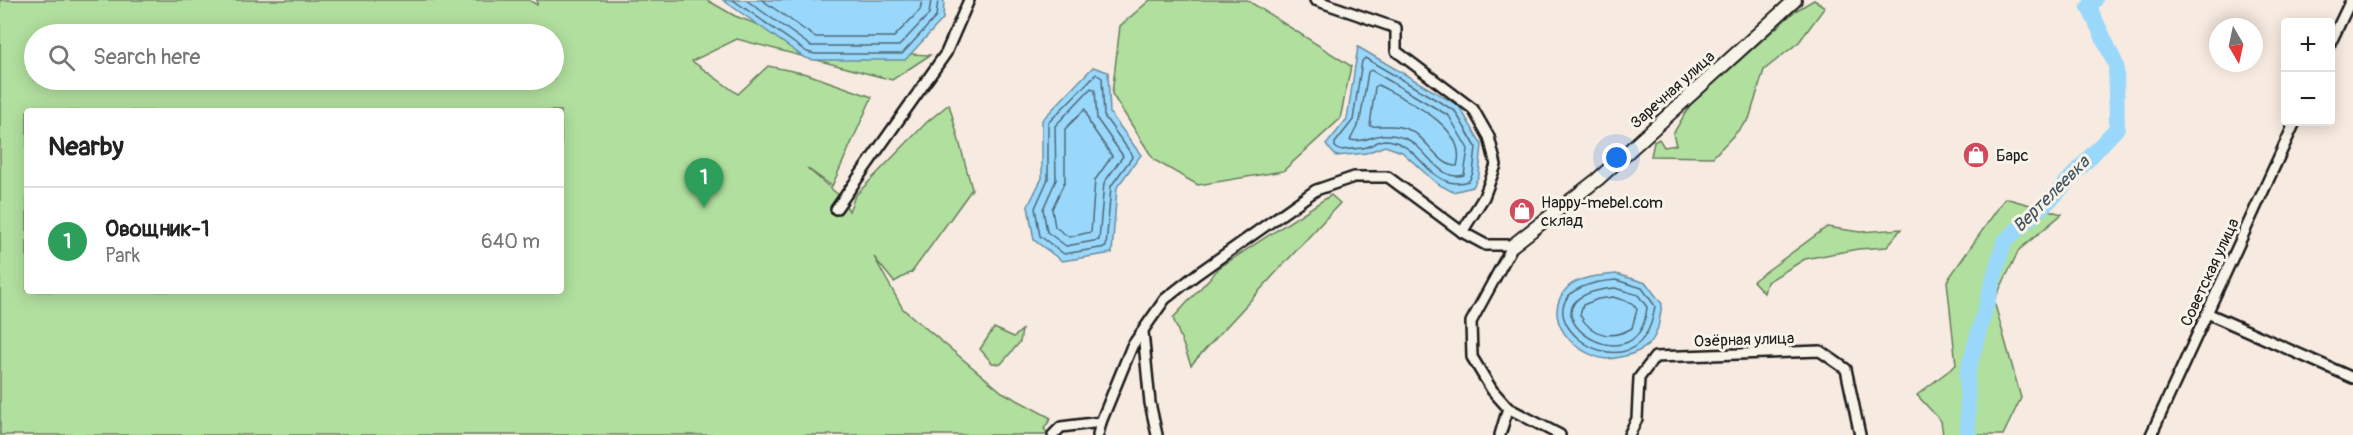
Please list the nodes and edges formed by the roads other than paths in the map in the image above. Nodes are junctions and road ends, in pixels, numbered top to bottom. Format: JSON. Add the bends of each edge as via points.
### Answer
{"nodes":[{"id":1,"x":969,"y":0,"type":"edge"},
{"id":2,"x":1315,"y":0,"type":"edge"},
{"id":3,"x":1795,"y":0,"type":"edge"},
{"id":4,"x":2350,"y":0,"type":"edge"},
{"id":5,"x":2335,"y":35,"type":"edge"},
{"id":6,"x":2293,"y":126,"type":"edge"},
{"id":7,"x":836,"y":209,"type":"dead end"},
{"id":8,"x":1461,"y":232,"type":"junction"},
{"id":9,"x":1513,"y":245,"type":"junction"},
{"id":10,"x":2207,"y":313,"type":"junction"},
{"id":11,"x":1143,"y":332,"type":"junction"},
{"id":12,"x":2353,"y":378,"type":"edge"},
{"id":13,"x":1508,"y":408,"type":"junction"},
{"id":14,"x":1101,"y":422,"type":"junction"},
{"id":15,"x":1053,"y":435,"type":"edge"},
{"id":16,"x":1098,"y":435,"type":"edge"},
{"id":17,"x":1157,"y":435,"type":"edge"},
{"id":18,"x":1500,"y":435,"type":"edge"},
{"id":19,"x":1560,"y":435,"type":"edge"},
{"id":20,"x":1629,"y":435,"type":"edge"},
{"id":21,"x":1860,"y":435,"type":"edge"},
{"id":22,"x":2151,"y":435,"type":"edge"}],
"edges":[{"from":1,"to":7,"type":"street","via":[[946,53]]},
{"from":2,"to":8,"type":"street","via":[[1396,28],[1396,51],[1473,109],[1489,136],[1496,165],[1484,197]]},
{"from":3,"to":9,"type":"street","name":"Заречная улица","via":[[1598,179]]},
{"from":4,"to":5,"type":"street"},
{"from":6,"to":10,"type":"street","name":"Советская улица"},
{"from":8,"to":9,"type":"street","via":[[1486,245]]},
{"from":8,"to":11,"type":"street","via":[[1388,177],[1354,177],[1316,190],[1197,274],[1165,299]]},
{"from":9,"to":13,"type":"street","via":[[1471,322],[1472,357]]},
{"from":10,"to":12,"type":"street"},
{"from":10,"to":22,"type":"street","name":"Советская улица"},
{"from":11,"to":14,"type":"street","via":[[1132,346]]},
{"from":11,"to":17,"type":"street"},
{"from":13,"to":18,"type":"street"},
{"from":13,"to":19,"type":"street"},
{"from":14,"to":15,"type":"street","via":[[1061,427]]},
{"from":14,"to":16,"type":"street"},
{"from":20,"to":21,"type":"street","name":"Озёрная улица","via":[[1637,419],[1639,378],[1654,357],[1820,351],[1846,369]]}]}
